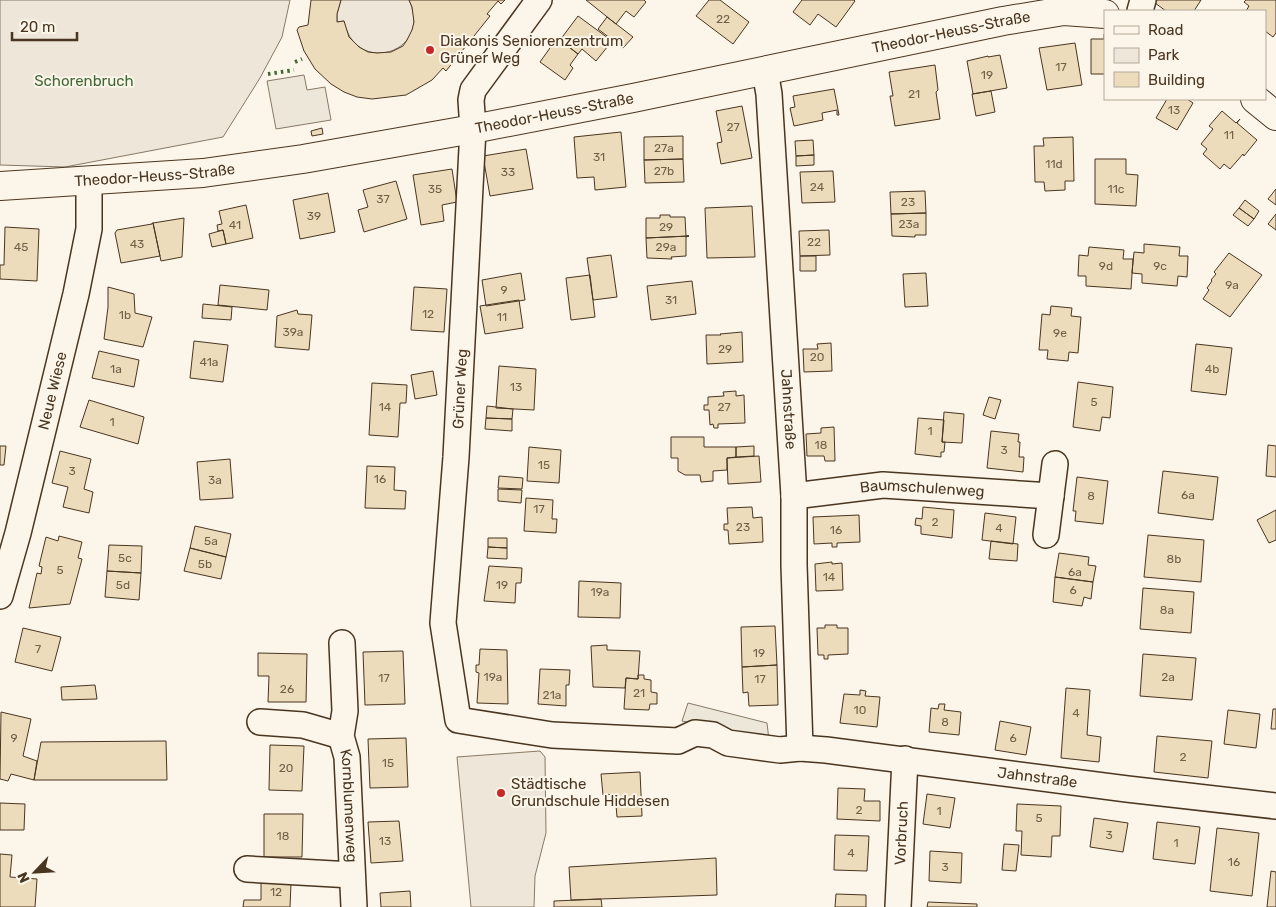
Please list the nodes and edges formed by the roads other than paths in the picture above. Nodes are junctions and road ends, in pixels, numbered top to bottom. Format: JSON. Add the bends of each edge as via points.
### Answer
{"nodes":[{"id":1,"x":539,"y":0,"type":"edge"},
{"id":2,"x":1063,"y":5,"type":"edge"},
{"id":3,"x":1104,"y":14,"type":"edge"},
{"id":4,"x":765,"y":71,"type":"junction"},
{"id":5,"x":1256,"y":100,"type":"edge"},
{"id":6,"x":1276,"y":116,"type":"edge"},
{"id":7,"x":473,"y":129,"type":"junction"},
{"id":8,"x":89,"y":180,"type":"junction"},
{"id":9,"x":0,"y":186,"type":"edge"},
{"id":10,"x":1055,"y":464,"type":"dead end"},
{"id":11,"x":794,"y":496,"type":"junction"},
{"id":12,"x":1051,"y":496,"type":"junction"},
{"id":13,"x":1046,"y":535,"type":"dead end"},
{"id":14,"x":0,"y":596,"type":"edge"},
{"id":15,"x":342,"y":643,"type":"dead end"},
{"id":16,"x":260,"y":722,"type":"dead end"},
{"id":17,"x":535,"y":733,"type":"joint"},
{"id":18,"x":341,"y":736,"type":"junction"},
{"id":19,"x":800,"y":748,"type":"junction"},
{"id":20,"x":905,"y":759,"type":"junction"},
{"id":21,"x":1276,"y":806,"type":"edge"},
{"id":22,"x":247,"y":869,"type":"dead end"},
{"id":23,"x":352,"y":875,"type":"junction"},
{"id":24,"x":354,"y":907,"type":"edge"},
{"id":25,"x":898,"y":907,"type":"edge"}],
"edges":[{"from":1,"to":7,"type":"street","name":"Grüner Weg","via":[[473,90]]},
{"from":2,"to":3,"type":"main road","name":"Theodor-Heuss-Straße"},
{"from":2,"to":4,"type":"main road","name":"Theodor-Heuss-Straße","via":[[1003,21]]},
{"from":4,"to":7,"type":"main road","name":"Theodor-Heuss-Straße"},
{"from":4,"to":11,"type":"street","name":"Jahnstraße"},
{"from":5,"to":6,"type":"main road"},
{"from":7,"to":8,"type":"main road","name":"Theodor-Heuss-Straße","via":[[203,173]]},
{"from":7,"to":17,"type":"street","name":"Grüner Weg","via":[[456,457],[443,623],[458,720]]},
{"from":8,"to":9,"type":"main road","name":"Theodor-Heuss-Straße"},
{"from":8,"to":14,"type":"street","name":"Neue Wiese","via":[[89,228],[76,294]]},
{"from":10,"to":12,"type":"street"},
{"from":11,"to":12,"type":"street","name":"Baumschulenweg","via":[[883,485]]},
{"from":11,"to":19,"type":"street","name":"Jahnstraße"},
{"from":12,"to":13,"type":"street"},
{"from":15,"to":18,"type":"street","name":"Kornblumenweg","via":[[345,711]]},
{"from":16,"to":18,"type":"street","name":"Kornblumenweg","via":[[303,725]]},
{"from":17,"to":19,"type":"street","name":"Jahnstraße","via":[[678,740],[695,732],[714,735],[728,743],[780,750]]},
{"from":18,"to":23,"type":"street","name":"Kornblumenweg","via":[[347,757]]},
{"from":19,"to":20,"type":"street","name":"Jahnstraße"},
{"from":20,"to":21,"type":"street","name":"Jahnstraße"},
{"from":20,"to":25,"type":"street","name":"Vorbruch"},
{"from":22,"to":23,"type":"street","name":"Kornblumenweg"},
{"from":23,"to":24,"type":"street","name":"Kornblumenweg"}]}
